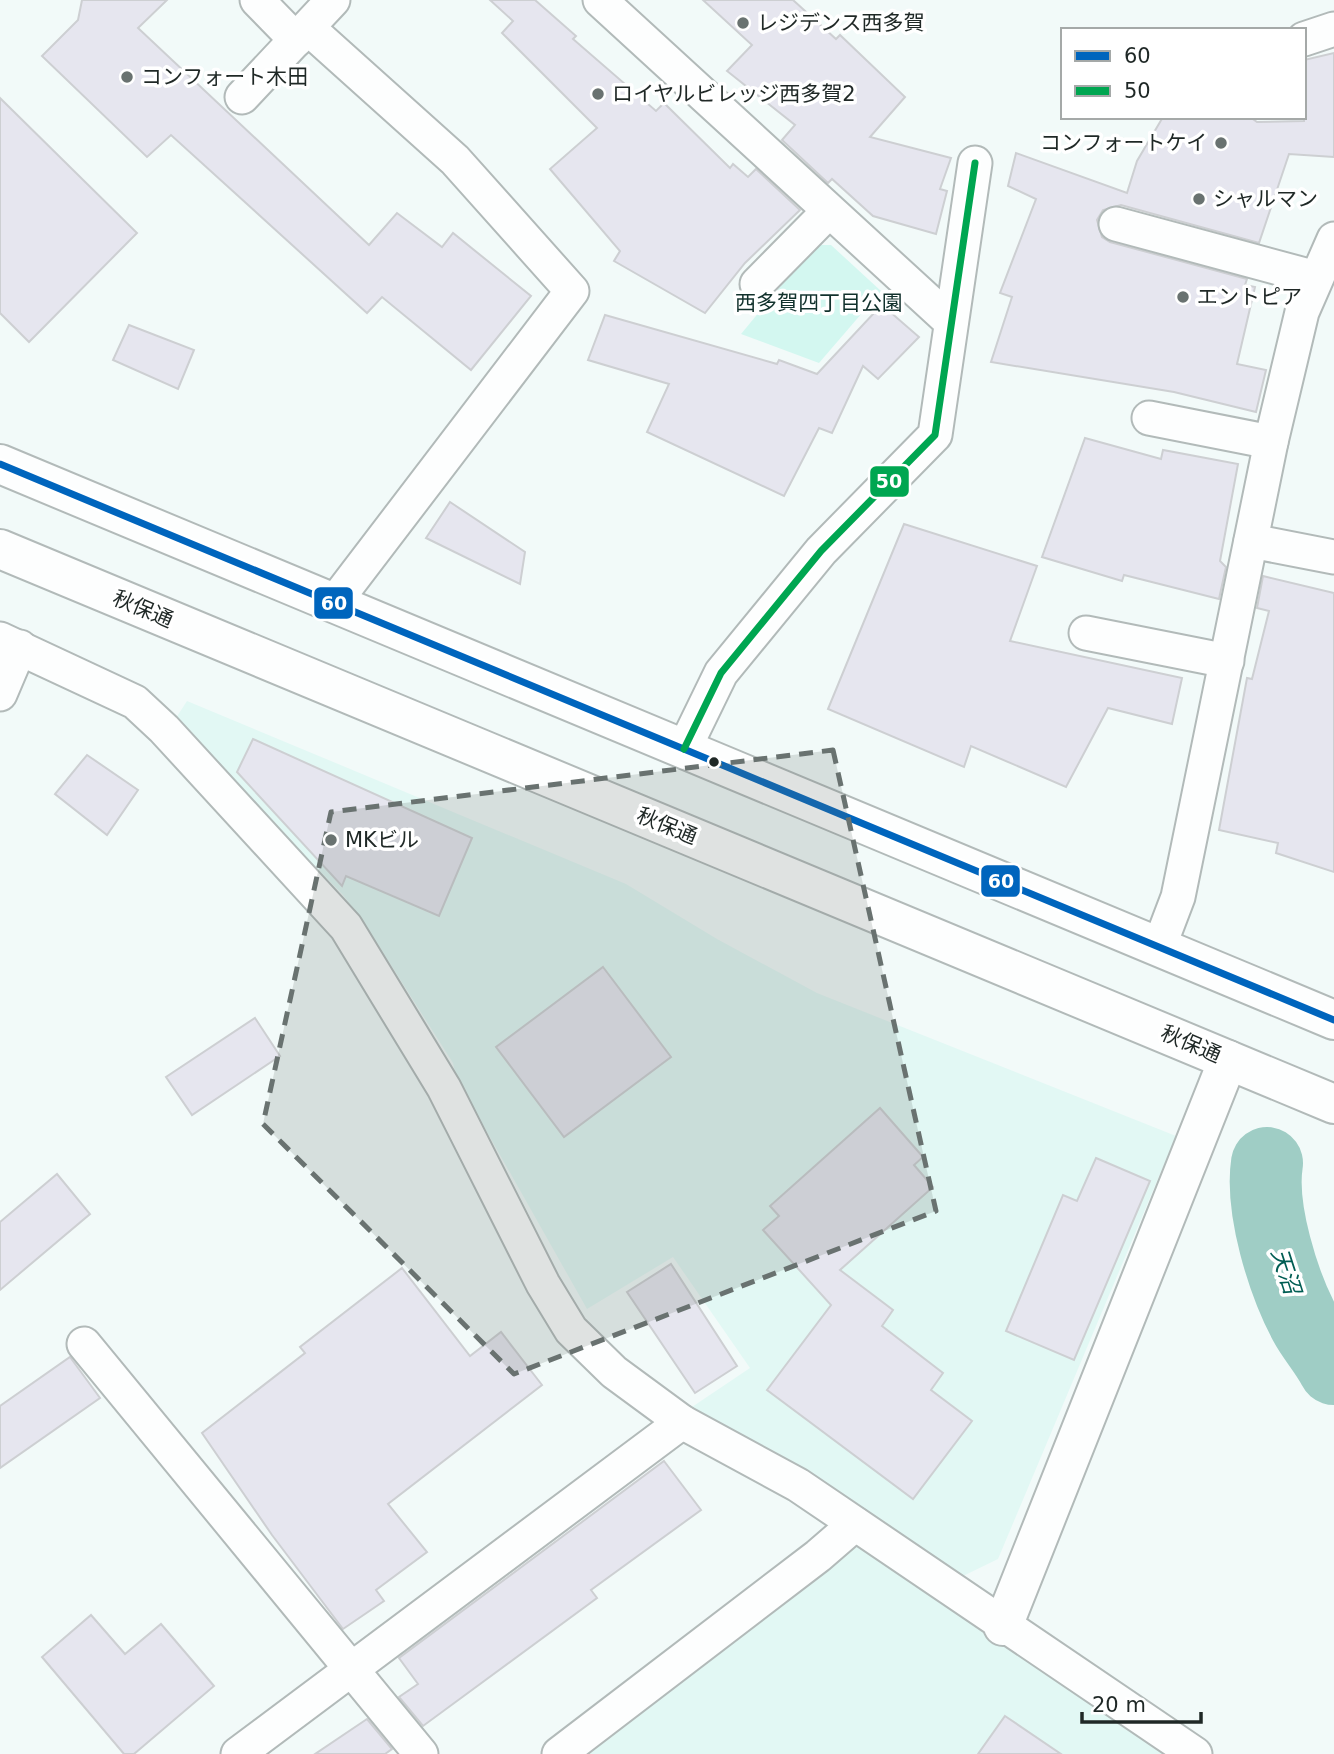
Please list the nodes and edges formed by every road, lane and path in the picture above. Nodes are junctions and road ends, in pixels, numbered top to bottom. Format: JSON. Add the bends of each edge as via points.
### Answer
{"nodes":[{"id":1,"x":257,"y":0,"type":"edge"},
{"id":2,"x":333,"y":0,"type":"edge"},
{"id":3,"x":600,"y":0,"type":"edge"},
{"id":4,"x":1334,"y":29,"type":"edge"},
{"id":5,"x":302,"y":34,"type":"junction"},
{"id":6,"x":1306,"y":37,"type":"edge"},
{"id":7,"x":242,"y":97,"type":"dead end"},
{"id":8,"x":975,"y":163,"type":"dead end"},
{"id":9,"x":828,"y":212,"type":"junction"},
{"id":10,"x":1116,"y":224,"type":"dead end"},
{"id":11,"x":1334,"y":239,"type":"edge"},
{"id":12,"x":1316,"y":278,"type":"junction"},
{"id":13,"x":757,"y":284,"type":"dead end"},
{"id":14,"x":951,"y":322,"type":"junction"},
{"id":15,"x":1149,"y":418,"type":"dead end"},
{"id":16,"x":1272,"y":442,"type":"junction"},
{"id":17,"x":0,"y":464,"type":"edge"},
{"id":18,"x":1251,"y":541,"type":"junction"},
{"id":19,"x":0,"y":549,"type":"edge"},
{"id":20,"x":1334,"y":557,"type":"edge"},
{"id":21,"x":334,"y":603,"type":"junction"},
{"id":22,"x":1086,"y":633,"type":"dead end"},
{"id":23,"x":10,"y":643,"type":"edge"},
{"id":24,"x":1227,"y":661,"type":"junction"},
{"id":25,"x":0,"y":694,"type":"edge"},
{"id":26,"x":684,"y":749,"type":"junction"},
{"id":27,"x":1159,"y":947,"type":"junction"},
{"id":28,"x":1334,"y":1020,"type":"edge"},
{"id":29,"x":1228,"y":1060,"type":"junction"},
{"id":30,"x":1334,"y":1104,"type":"edge"},
{"id":31,"x":84,"y":1344,"type":"dead end"},
{"id":32,"x":682,"y":1422,"type":"junction"},
{"id":33,"x":855,"y":1524,"type":"junction"},
{"id":34,"x":1003,"y":1626,"type":"junction"},
{"id":35,"x":349,"y":1669,"type":"junction"},
{"id":36,"x":238,"y":1754,"type":"edge"},
{"id":37,"x":421,"y":1754,"type":"edge"},
{"id":38,"x":559,"y":1754,"type":"edge"},
{"id":39,"x":1195,"y":1754,"type":"edge"}],
"edges":[{"from":1,"to":5,"type":"street"},
{"from":2,"to":5,"type":"street"},
{"from":3,"to":9,"type":"street"},
{"from":4,"to":6,"type":"street"},
{"from":5,"to":7,"type":"street"},
{"from":5,"to":21,"type":"street","via":[[455,160],[572,291]]},
{"from":8,"to":14,"type":"street"},
{"from":9,"to":13,"type":"street"},
{"from":9,"to":14,"type":"street"},
{"from":10,"to":12,"type":"street"},
{"from":11,"to":12,"type":"street"},
{"from":12,"to":16,"type":"street","via":[[1302,312]]},
{"from":14,"to":26,"type":"street","via":[[935,435],[821,551],[721,673]]},
{"from":15,"to":16,"type":"street"},
{"from":16,"to":18,"type":"street"},
{"from":17,"to":21,"type":"main road"},
{"from":18,"to":20,"type":"street"},
{"from":18,"to":24,"type":"street"},
{"from":19,"to":29,"type":"main road","name":"秋保通"},
{"from":21,"to":26,"type":"main road"},
{"from":22,"to":24,"type":"street"},
{"from":23,"to":25,"type":"street"},
{"from":23,"to":32,"type":"street","via":[[135,702],[346,927],[444,1088],[537,1274],[571,1330],[614,1372]]},
{"from":24,"to":27,"type":"street","via":[[1178,897]]},
{"from":26,"to":27,"type":"main road"},
{"from":27,"to":28,"type":"main road"},
{"from":29,"to":30,"type":"main road","name":"秋保通"},
{"from":29,"to":34,"type":"main road"},
{"from":31,"to":35,"type":"street"},
{"from":32,"to":33,"type":"street","via":[[798,1485]]},
{"from":32,"to":35,"type":"street"},
{"from":33,"to":34,"type":"street"},
{"from":33,"to":38,"type":"street"},
{"from":34,"to":39,"type":"street"},
{"from":35,"to":36,"type":"street"},
{"from":35,"to":37,"type":"street"}]}
